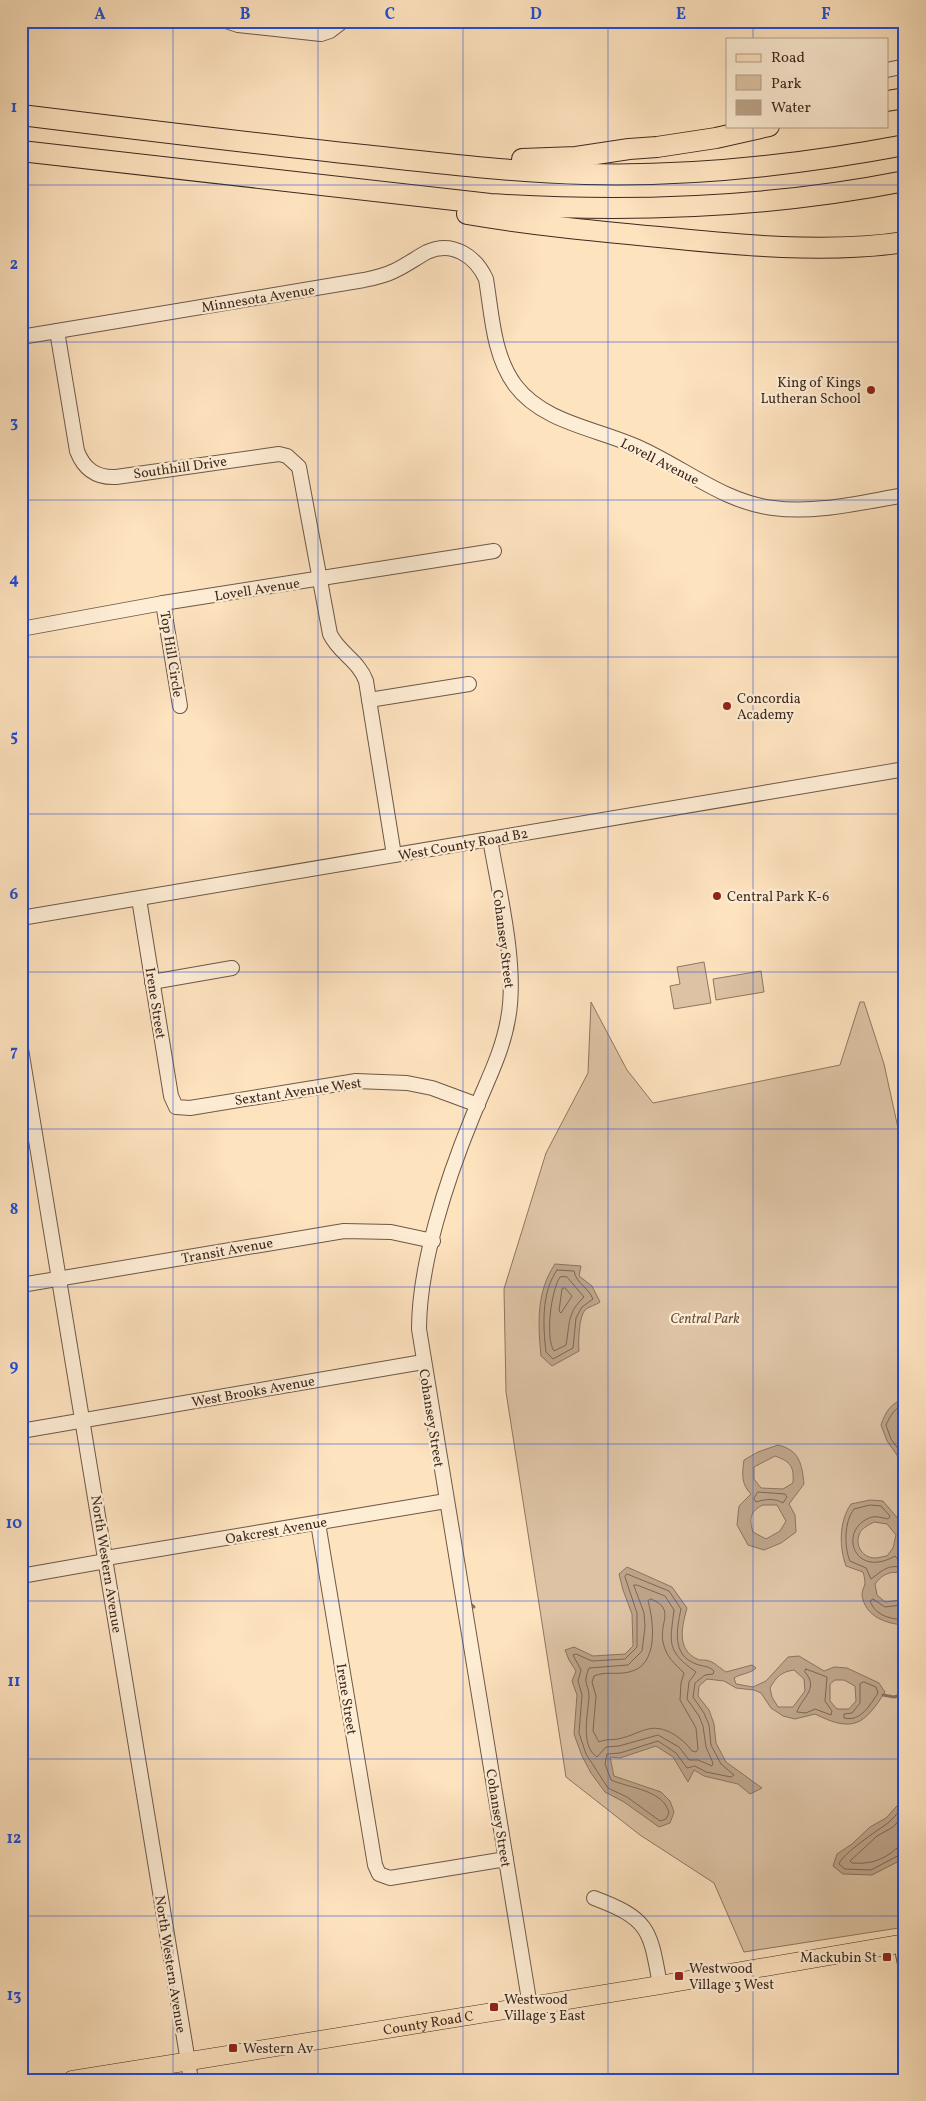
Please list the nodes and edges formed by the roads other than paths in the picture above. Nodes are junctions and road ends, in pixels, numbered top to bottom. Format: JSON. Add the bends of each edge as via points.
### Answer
{"nodes":[{"id":1,"x":226,"y":21,"type":"edge"},
{"id":2,"x":343,"y":21,"type":"edge"},
{"id":3,"x":905,"y":66,"type":"edge"},
{"id":4,"x":888,"y":70,"type":"edge"},
{"id":5,"x":905,"y":86,"type":"edge"},
{"id":6,"x":888,"y":89,"type":"edge"},
{"id":7,"x":905,"y":98,"type":"edge"},
{"id":8,"x":888,"y":101,"type":"edge"},
{"id":9,"x":21,"y":115,"type":"edge"},
{"id":10,"x":726,"y":123,"type":"edge"},
{"id":11,"x":759,"y":128,"type":"edge"},
{"id":12,"x":905,"y":146,"type":"edge"},
{"id":13,"x":629,"y":149,"type":"junction"},
{"id":14,"x":21,"y":151,"type":"edge"},
{"id":15,"x":335,"y":152,"type":"junction"},
{"id":16,"x":905,"y":181,"type":"edge"},
{"id":17,"x":333,"y":187,"type":"junction"},
{"id":18,"x":905,"y":242,"type":"edge"},
{"id":19,"x":482,"y":270,"type":"joint"},
{"id":20,"x":57,"y":331,"type":"junction"},
{"id":21,"x":21,"y":337,"type":"edge"},
{"id":22,"x":905,"y":495,"type":"edge"},
{"id":23,"x":494,"y":551,"type":"dead end"},
{"id":24,"x":319,"y":579,"type":"junction"},
{"id":25,"x":163,"y":603,"type":"junction"},
{"id":26,"x":21,"y":629,"type":"edge"},
{"id":27,"x":468,"y":684,"type":"dead end"},
{"id":28,"x":369,"y":700,"type":"junction"},
{"id":29,"x":180,"y":706,"type":"dead end"},
{"id":30,"x":905,"y":769,"type":"edge"},
{"id":31,"x":490,"y":839,"type":"junction"},
{"id":32,"x":394,"y":856,"type":"junction"},
{"id":33,"x":138,"y":899,"type":"junction"},
{"id":34,"x":21,"y":918,"type":"edge"},
{"id":35,"x":232,"y":968,"type":"dead end"},
{"id":36,"x":152,"y":982,"type":"junction"},
{"id":37,"x":21,"y":1049,"type":"edge"},
{"id":38,"x":478,"y":1105,"type":"junction"},
{"id":39,"x":176,"y":1107,"type":"joint"},
{"id":40,"x":433,"y":1241,"type":"junction"},
{"id":41,"x":60,"y":1279,"type":"junction"},
{"id":42,"x":21,"y":1285,"type":"edge"},
{"id":43,"x":423,"y":1362,"type":"junction"},
{"id":44,"x":83,"y":1420,"type":"junction"},
{"id":45,"x":21,"y":1431,"type":"edge"},
{"id":46,"x":446,"y":1501,"type":"junction"},
{"id":47,"x":318,"y":1523,"type":"junction"},
{"id":48,"x":106,"y":1560,"type":"junction"},
{"id":49,"x":21,"y":1576,"type":"edge"},
{"id":50,"x":506,"y":1859,"type":"junction"},
{"id":51,"x":594,"y":1898,"type":"dead end"},
{"id":52,"x":903,"y":1944,"type":"edge"},
{"id":53,"x":905,"y":1964,"type":"edge"},
{"id":54,"x":660,"y":1985,"type":"junction"},
{"id":55,"x":530,"y":2006,"type":"junction"},
{"id":56,"x":187,"y":2061,"type":"junction"},
{"id":57,"x":72,"y":2080,"type":"edge"},
{"id":58,"x":190,"y":2080,"type":"edge"}],
"edges":[{"from":1,"to":2,"type":"street","via":[[313,34],[330,31]]},
{"from":3,"to":4,"type":"street"},
{"from":5,"to":6,"type":"highway"},
{"from":7,"to":8,"type":"highway"},
{"from":9,"to":15,"type":"highway"},
{"from":10,"to":13,"type":"highway"},
{"from":11,"to":13,"type":"highway","via":[[679,144]]},
{"from":12,"to":15,"type":"highway","via":[[758,168],[646,174],[498,170]]},
{"from":13,"to":15,"type":"highway","via":[[576,157],[528,159]]},
{"from":14,"to":17,"type":"highway"},
{"from":16,"to":17,"type":"highway","via":[[763,202],[640,209],[490,204]]},
{"from":17,"to":18,"type":"highway","via":[[498,219],[720,243],[837,247]]},
{"from":19,"to":20,"type":"street","name":"Minnesota Avenue","via":[[470,256],[460,251],[438,249],[392,272],[364,280]]},
{"from":19,"to":22,"type":"street","name":"Lovell Avenue","via":[[496,343],[508,375],[524,395],[546,411],[641,448],[708,486],[750,504],[805,510]]},
{"from":20,"to":21,"type":"street","name":"Minnesota Avenue"},
{"from":20,"to":24,"type":"street","name":"Southhill Drive","via":[[76,451],[85,466],[108,477],[272,454],[287,456],[301,473]]},
{"from":23,"to":24,"type":"street","name":"Lovell Avenue"},
{"from":24,"to":25,"type":"street","name":"Lovell Avenue"},
{"from":24,"to":28,"type":"street","via":[[330,634],[363,672]]},
{"from":25,"to":26,"type":"street","name":"Lovell Avenue"},
{"from":25,"to":29,"type":"street","name":"Top Hill Circle"},
{"from":27,"to":28,"type":"street"},
{"from":28,"to":32,"type":"street"},
{"from":30,"to":31,"type":"street","name":"West County Road B2"},
{"from":31,"to":32,"type":"street","name":"West County Road B2"},
{"from":31,"to":38,"type":"street","name":"Cohansey Street","via":[[509,954],[511,997],[504,1038]]},
{"from":32,"to":33,"type":"street","name":"West County Road B2"},
{"from":33,"to":34,"type":"street","name":"West County Road B2"},
{"from":33,"to":36,"type":"street","name":"Irene Street"},
{"from":35,"to":36,"type":"street"},
{"from":36,"to":39,"type":"street","name":"Irene Street","via":[[171,1096]]},
{"from":37,"to":41,"type":"street","name":"North Western Avenue"},
{"from":38,"to":39,"type":"street","name":"Sextant Avenue West","via":[[432,1088],[381,1081],[330,1084],[190,1108]]},
{"from":38,"to":40,"type":"street","name":"Cohansey Street","via":[[451,1176]]},
{"from":40,"to":41,"type":"street","name":"Transit Avenue","via":[[390,1232],[344,1231]]},
{"from":40,"to":43,"type":"street","name":"Cohansey Street","via":[[419,1308]]},
{"from":41,"to":42,"type":"street","name":"Transit Avenue"},
{"from":41,"to":44,"type":"street","name":"North Western Avenue"},
{"from":43,"to":44,"type":"street","name":"West Brooks Avenue"},
{"from":43,"to":46,"type":"street","name":"Cohansey Street"},
{"from":44,"to":45,"type":"street","name":"West Brooks Avenue"},
{"from":44,"to":48,"type":"street","name":"North Western Avenue"},
{"from":46,"to":47,"type":"street","name":"Oakcrest Avenue"},
{"from":46,"to":50,"type":"street","name":"Cohansey Street"},
{"from":47,"to":48,"type":"street","name":"Oakcrest Avenue"},
{"from":47,"to":50,"type":"street","name":"Irene Street","via":[[375,1866],[379,1874],[390,1878]]},
{"from":48,"to":49,"type":"street","name":"Oakcrest Avenue"},
{"from":48,"to":56,"type":"street","name":"North Western Avenue"},
{"from":50,"to":55,"type":"street","name":"Cohansey Street"},
{"from":51,"to":54,"type":"street","via":[[627,1911],[643,1927],[653,1947]]},
{"from":52,"to":53,"type":"street"},
{"from":52,"to":54,"type":"main road","name":"County Road C"},
{"from":54,"to":55,"type":"main road","name":"County Road C"},
{"from":55,"to":56,"type":"main road","name":"County Road C"},
{"from":56,"to":57,"type":"main road","name":"County Road C"},
{"from":56,"to":58,"type":"street","name":"North Western Avenue"}]}
